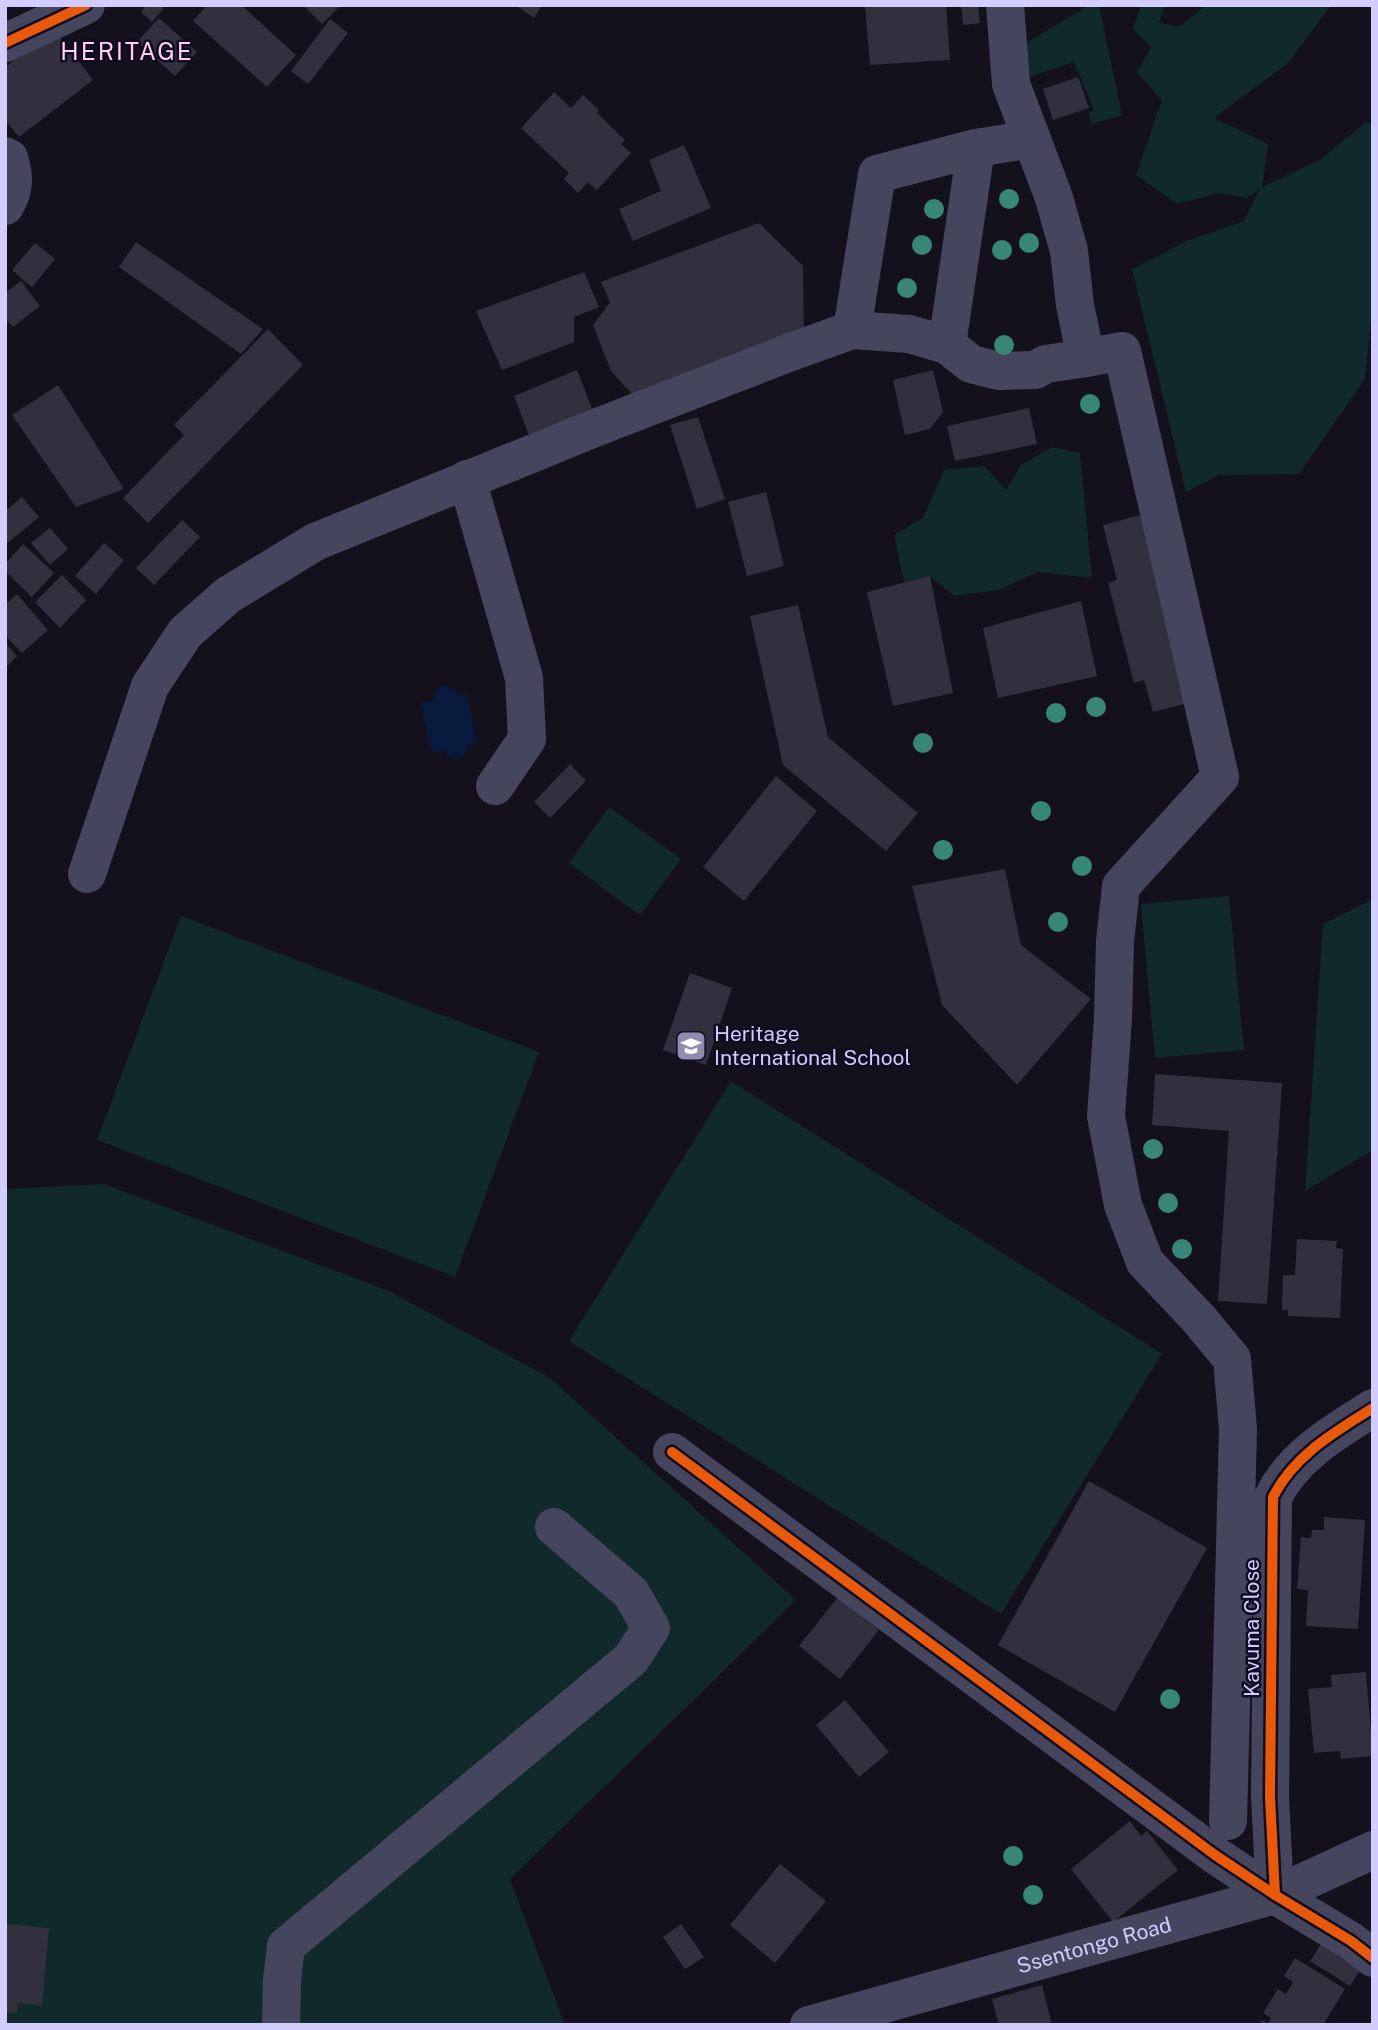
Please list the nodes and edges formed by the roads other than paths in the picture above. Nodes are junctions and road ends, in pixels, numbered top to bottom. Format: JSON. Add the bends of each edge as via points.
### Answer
{"nodes":[{"id":1,"x":86,"y":5,"type":"edge"},
{"id":2,"x":1005,"y":5,"type":"edge"},
{"id":3,"x":5,"y":43,"type":"edge"},
{"id":4,"x":1032,"y":139,"type":"junction"},
{"id":5,"x":976,"y":148,"type":"junction"},
{"id":6,"x":5,"y":156,"type":"edge"},
{"id":7,"x":5,"y":206,"type":"edge"},
{"id":8,"x":852,"y":331,"type":"junction"},
{"id":9,"x":947,"y":345,"type":"junction"},
{"id":10,"x":1086,"y":358,"type":"junction"},
{"id":11,"x":467,"y":479,"type":"junction"},
{"id":12,"x":495,"y":786,"type":"dead end"},
{"id":13,"x":87,"y":874,"type":"dead end"},
{"id":14,"x":1373,"y":1408,"type":"edge"},
{"id":15,"x":672,"y":1452,"type":"dead end"},
{"id":16,"x":554,"y":1527,"type":"dead end"},
{"id":17,"x":1228,"y":1821,"type":"dead end"},
{"id":18,"x":1373,"y":1850,"type":"edge"},
{"id":19,"x":1275,"y":1895,"type":"junction"},
{"id":20,"x":1373,"y":1958,"type":"edge"},
{"id":21,"x":281,"y":2025,"type":"edge"},
{"id":22,"x":809,"y":2025,"type":"edge"}],
"edges":[{"from":1,"to":3,"type":"street"},
{"from":2,"to":4,"type":"street","via":[[1011,84]]},
{"from":4,"to":5,"type":"street"},
{"from":4,"to":10,"type":"street","via":[[1069,251]]},
{"from":5,"to":8,"type":"street","via":[[877,174]]},
{"from":5,"to":9,"type":"street"},
{"from":6,"to":7,"type":"street","via":[[15,176]]},
{"from":8,"to":9,"type":"street","via":[[909,334]]},
{"from":8,"to":11,"type":"street"},
{"from":9,"to":10,"type":"street","via":[[971,364],[999,371],[1034,370]]},
{"from":10,"to":17,"type":"street","via":[[1122,351],[1220,777],[1121,886],[1106,1116],[1123,1205],[1145,1262],[1232,1359],[1238,1429]]},
{"from":11,"to":12,"type":"street","via":[[524,678],[527,739]]},
{"from":11,"to":13,"type":"street","via":[[315,542],[228,596],[186,633],[150,686]]},
{"from":14,"to":19,"type":"street","name":"Kavuma Close","via":[[1301,1457],[1273,1497],[1270,1797]]},
{"from":15,"to":19,"type":"street"},
{"from":16,"to":21,"type":"street","via":[[631,1592],[650,1628],[631,1659],[286,1946]]},
{"from":18,"to":19,"type":"street","name":"Ssentongo Road"},
{"from":19,"to":20,"type":"street"},
{"from":19,"to":22,"type":"street","name":"Ssentongo Road"}]}
